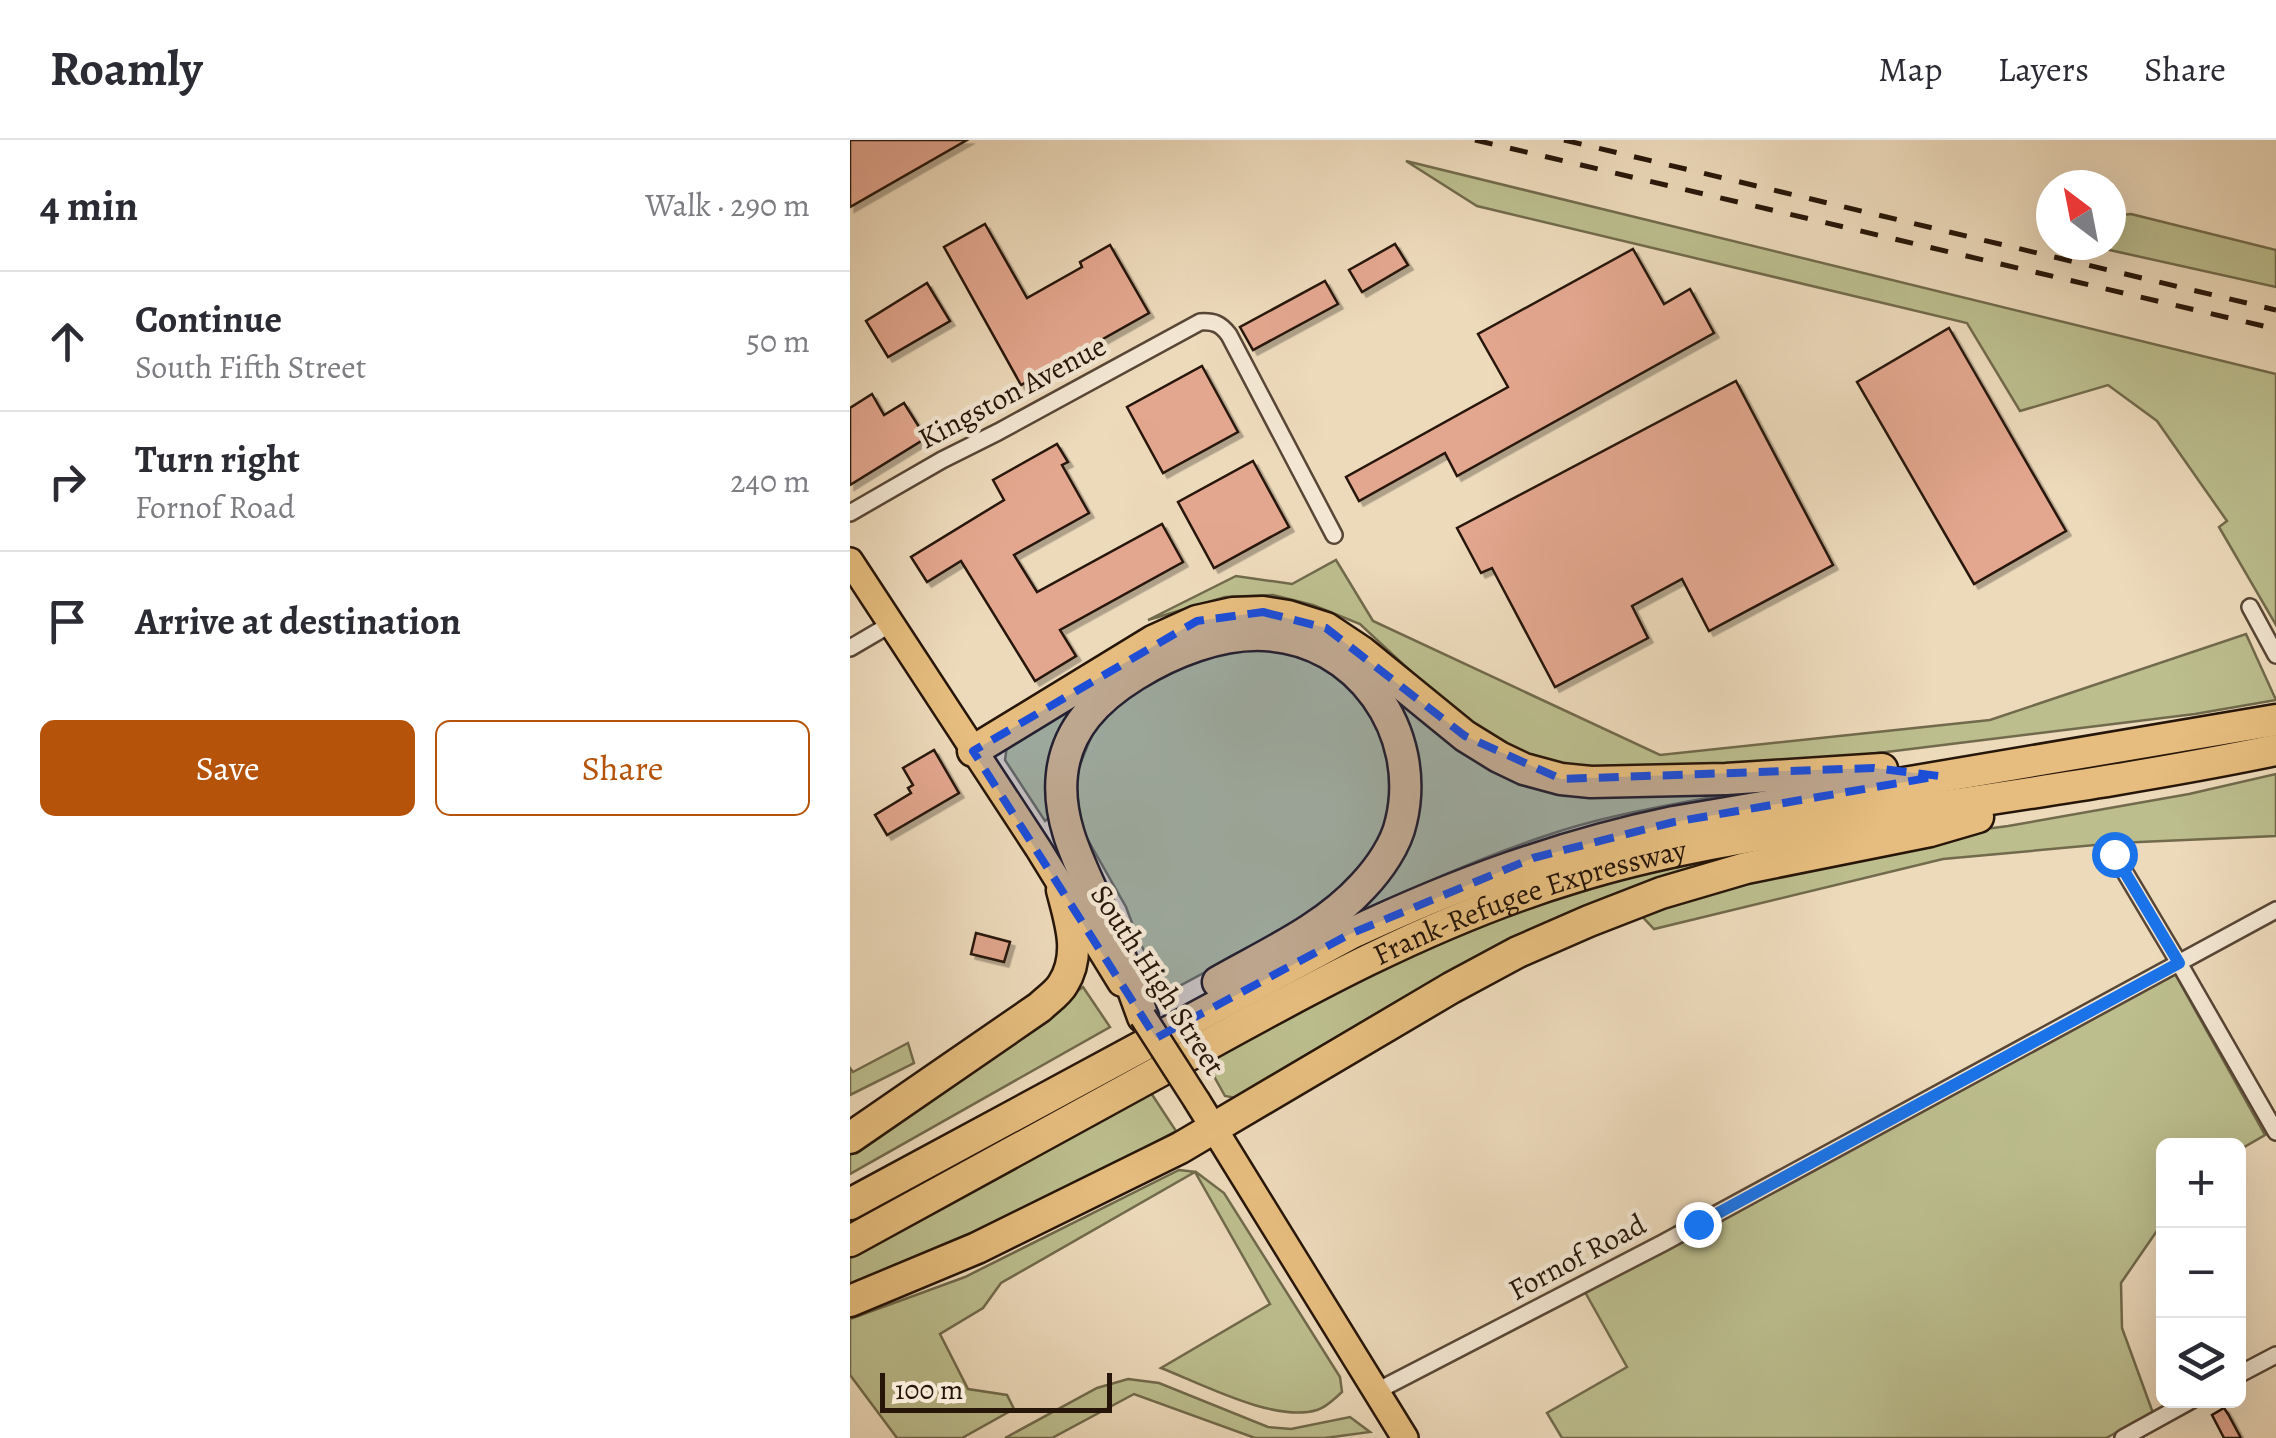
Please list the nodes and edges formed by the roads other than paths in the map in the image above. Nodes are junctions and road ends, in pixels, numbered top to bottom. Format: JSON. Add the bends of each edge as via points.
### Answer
{"nodes":[{"id":1,"x":850,"y":512,"type":"edge"},
{"id":2,"x":1334,"y":536,"type":"dead end"},
{"id":3,"x":850,"y":561,"type":"edge"},
{"id":4,"x":2250,"y":607,"type":"dead end"},
{"id":5,"x":891,"y":624,"type":"junction"},
{"id":6,"x":850,"y":648,"type":"edge"},
{"id":7,"x":2276,"y":655,"type":"edge"},
{"id":8,"x":2270,"y":736,"type":"edge"},
{"id":9,"x":973,"y":751,"type":"junction"},
{"id":10,"x":1939,"y":776,"type":"junction"},
{"id":11,"x":2115,"y":779,"type":"junction"},
{"id":12,"x":2114,"y":854,"type":"dead end"},
{"id":13,"x":1062,"y":890,"type":"junction"},
{"id":14,"x":2276,"y":910,"type":"edge"},
{"id":15,"x":2179,"y":963,"type":"junction"},
{"id":16,"x":1117,"y":965,"type":"junction"},
{"id":17,"x":1142,"y":1016,"type":"joint"},
{"id":18,"x":1214,"y":1128,"type":"junction"},
{"id":19,"x":2276,"y":1132,"type":"edge"},
{"id":20,"x":850,"y":1138,"type":"edge"},
{"id":21,"x":932,"y":1160,"type":"junction"},
{"id":22,"x":850,"y":1204,"type":"edge"},
{"id":23,"x":850,"y":1241,"type":"edge"},
{"id":24,"x":850,"y":1302,"type":"edge"},
{"id":25,"x":2276,"y":1355,"type":"edge"},
{"id":26,"x":2246,"y":1371,"type":"edge"},
{"id":27,"x":1376,"y":1391,"type":"junction"},
{"id":28,"x":2177,"y":1408,"type":"edge"},
{"id":29,"x":1404,"y":1438,"type":"edge"},
{"id":30,"x":2123,"y":1438,"type":"edge"}],
"edges":[{"from":1,"to":2,"type":"street","name":"Kingston Avenue","via":[[1212,321],[1229,335]]},
{"from":3,"to":5,"type":"main road","name":"South High Street"},
{"from":4,"to":7,"type":"street"},
{"from":5,"to":6,"type":"street"},
{"from":5,"to":9,"type":"main road","name":"South High Street"},
{"from":8,"to":10,"type":"highway","name":"Frank-Refugee Expressway"},
{"from":8,"to":11,"type":"highway","name":"Frank-Refugee Expressway"},
{"from":9,"to":10,"type":"highway","via":[[1153,641],[1198,621],[1263,612],[1326,628],[1465,736],[1512,763],[1561,779],[1726,779],[1874,768]]},
{"from":9,"to":13,"type":"main road","name":"South High Street"},
{"from":10,"to":21,"type":"highway","name":"Frank-Refugee Expressway","via":[[1622,833],[1421,900]]},
{"from":11,"to":18,"type":"highway","via":[[1930,831],[1746,868],[1624,906],[1450,988]]},
{"from":11,"to":23,"type":"highway","name":"Frank-Refugee Expressway","via":[[1740,838],[1542,887],[1364,961]]},
{"from":12,"to":15,"type":"street"},
{"from":13,"to":16,"type":"main road","name":"South High Street"},
{"from":13,"to":20,"type":"highway","via":[[1074,939],[1063,985]]},
{"from":14,"to":15,"type":"street","name":"Fornof Road"},
{"from":15,"to":19,"type":"street"},
{"from":15,"to":27,"type":"street","name":"Fornof Road"},
{"from":16,"to":17,"type":"highway"},
{"from":16,"to":21,"type":"highway","via":[[1062,801],[1068,749],[1095,704],[1170,656],[1246,636],[1316,646],[1361,676],[1394,726],[1406,781],[1401,825],[1364,886],[1326,919],[1003,1108]]},
{"from":17,"to":18,"type":"main road","name":"South High Street","bridge":true},
{"from":18,"to":24,"type":"highway","via":[[977,1248]]},
{"from":18,"to":27,"type":"main road","name":"South High Street"},
{"from":21,"to":22,"type":"highway","name":"Frank-Refugee Expressway"},
{"from":25,"to":26,"type":"street"},
{"from":27,"to":29,"type":"main road","name":"South High Street"},
{"from":28,"to":30,"type":"street"}]}
